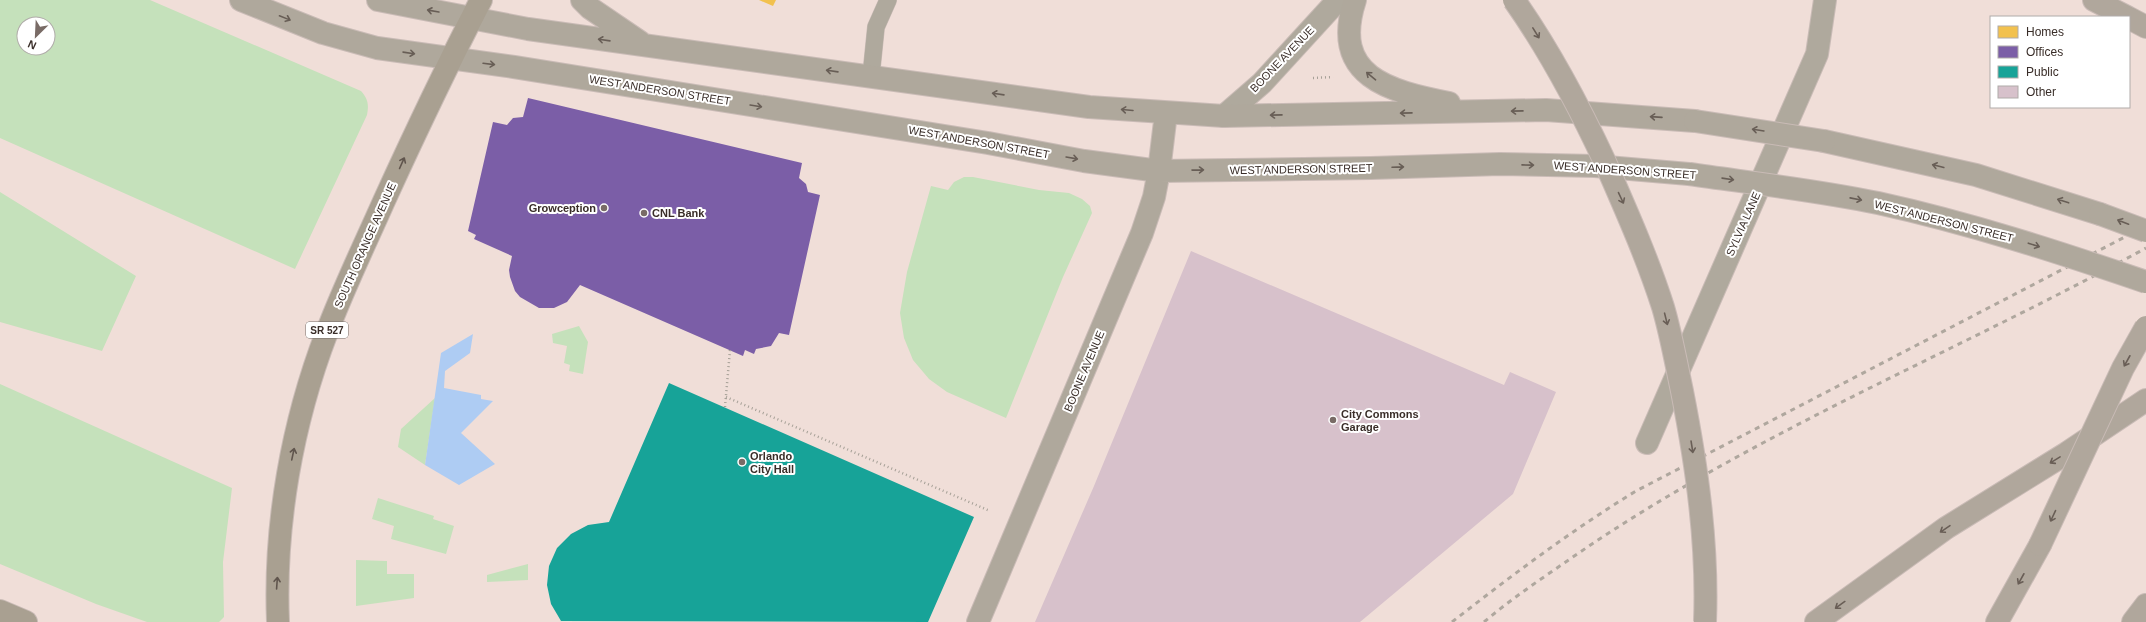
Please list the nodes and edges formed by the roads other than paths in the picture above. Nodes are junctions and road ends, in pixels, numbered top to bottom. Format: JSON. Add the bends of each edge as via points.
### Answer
{"nodes":[{"id":1,"x":241,"y":0,"type":"edge"},
{"id":2,"x":378,"y":0,"type":"edge"},
{"id":3,"x":582,"y":0,"type":"edge"},
{"id":4,"x":888,"y":0,"type":"edge"},
{"id":5,"x":1338,"y":0,"type":"edge"},
{"id":6,"x":1355,"y":0,"type":"edge"},
{"id":7,"x":1514,"y":0,"type":"edge"},
{"id":8,"x":1825,"y":0,"type":"edge"},
{"id":9,"x":2094,"y":0,"type":"edge"},
{"id":10,"x":476,"y":9,"type":"edge"},
{"id":11,"x":2124,"y":16,"type":"edge"},
{"id":12,"x":2130,"y":19,"type":"edge"},
{"id":13,"x":2146,"y":27,"type":"edge"},
{"id":14,"x":644,"y":45,"type":"junction"},
{"id":15,"x":451,"y":59,"type":"junction"},
{"id":16,"x":871,"y":76,"type":"junction"},
{"id":17,"x":1487,"y":112,"type":"junction"},
{"id":18,"x":1166,"y":113,"type":"junction"},
{"id":19,"x":1224,"y":116,"type":"junction"},
{"id":20,"x":1159,"y":171,"type":"junction"},
{"id":21,"x":2146,"y":231,"type":"edge"},
{"id":22,"x":2146,"y":282,"type":"edge"},
{"id":23,"x":2146,"y":327,"type":"edge"},
{"id":24,"x":2146,"y":400,"type":"edge"},
{"id":25,"x":1647,"y":444,"type":"dead end"},
{"id":26,"x":2146,"y":605,"type":"edge"},
{"id":27,"x":0,"y":611,"type":"edge"},
{"id":28,"x":26,"y":622,"type":"edge"},
{"id":29,"x":278,"y":622,"type":"edge"},
{"id":30,"x":978,"y":622,"type":"edge"},
{"id":31,"x":1705,"y":622,"type":"edge"},
{"id":32,"x":1816,"y":622,"type":"edge"},
{"id":33,"x":1997,"y":622,"type":"edge"},
{"id":34,"x":2133,"y":622,"type":"edge"}],
"edges":[{"from":1,"to":15,"type":"main road","name":"WEST ANDERSON STREET","one_way":true,"via":[[323,33],[377,48]]},
{"from":10,"to":2,"type":"main road","one_way":true},
{"from":3,"to":14,"type":"main road"},
{"from":4,"to":16,"type":"lane","via":[[876,27]]},
{"from":5,"to":19,"type":"street","name":"BOONE AVENUE","via":[[1262,83]]},
{"from":17,"to":6,"type":"main road","one_way":true,"via":[[1407,94],[1383,85],[1366,71],[1356,61],[1348,38]]},
{"from":7,"to":31,"type":"highway","one_way":true,"bridge":true,"via":[[1559,70],[1588,126],[1632,222],[1663,308],[1689,428],[1701,501],[1706,589]]},
{"from":8,"to":25,"type":"street","name":"SYLVIA LANE","via":[[1817,54]]},
{"from":9,"to":11,"type":"highway"},
{"from":14,"to":10,"type":"main road","one_way":true},
{"from":10,"to":15,"type":"main road","name":"SOUTH ORANGE AVENUE","number":"SR 527"},
{"from":12,"to":13,"type":"highway"},
{"from":16,"to":14,"type":"main road","one_way":true},
{"from":15,"to":20,"type":"main road","name":"WEST ANDERSON STREET","one_way":true},
{"from":29,"to":15,"type":"main road","name":"SOUTH ORANGE AVENUE","number":"SR 527","one_way":true,"via":[[277,591],[284,496],[309,385],[345,287]]},
{"from":18,"to":16,"type":"main road","one_way":true,"via":[[1089,107]]},
{"from":17,"to":19,"type":"main road","one_way":true},
{"from":21,"to":17,"type":"main road","one_way":true,"bridge":true,"via":[[2063,201],[1976,175],[1824,141],[1695,120],[1546,110]]},
{"from":18,"to":19,"type":"main road"},
{"from":18,"to":20,"type":"main road","name":"BOONE AVENUE"},
{"from":20,"to":22,"type":"main road","name":"WEST ANDERSON STREET","one_way":true,"bridge":true,"via":[[1500,164],[1595,166],[1689,174],[1798,189],[1879,204],[2027,243]]},
{"from":20,"to":30,"type":"main road","name":"BOONE AVENUE","via":[[1154,197],[1142,233]]},
{"from":23,"to":33,"type":"highway","one_way":true,"bridge":true,"via":[[2123,368],[2040,545]]},
{"from":24,"to":32,"type":"highway","one_way":true,"via":[[2067,453],[1946,528]]},
{"from":26,"to":34,"type":"highway"},
{"from":27,"to":28,"type":"main road"}]}
